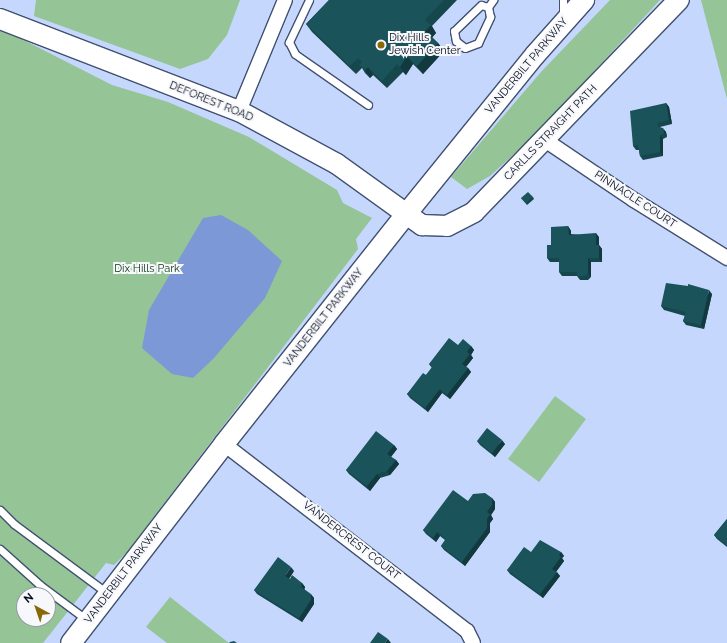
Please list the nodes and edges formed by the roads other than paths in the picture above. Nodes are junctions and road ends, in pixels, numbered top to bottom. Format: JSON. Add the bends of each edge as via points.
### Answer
{"nodes":[{"id":1,"x":285,"y":0,"type":"edge"},
{"id":2,"x":309,"y":0,"type":"edge"},
{"id":3,"x":493,"y":0,"type":"edge"},
{"id":4,"x":563,"y":0,"type":"edge"},
{"id":5,"x":584,"y":0,"type":"edge"},
{"id":6,"x":679,"y":0,"type":"edge"},
{"id":7,"x":488,"y":7,"type":"junction"},
{"id":8,"x":0,"y":19,"type":"edge"},
{"id":9,"x":563,"y":23,"type":"junction"},
{"id":10,"x":368,"y":105,"type":"dead end"},
{"id":11,"x":239,"y":111,"type":"junction"},
{"id":12,"x":545,"y":140,"type":"junction"},
{"id":13,"x":407,"y":214,"type":"junction"},
{"id":14,"x":727,"y":258,"type":"edge"},
{"id":15,"x":224,"y":444,"type":"junction"},
{"id":16,"x":0,"y":510,"type":"edge"},
{"id":17,"x":0,"y":549,"type":"edge"},
{"id":18,"x":107,"y":593,"type":"junction"},
{"id":19,"x":88,"y":621,"type":"junction"},
{"id":20,"x":71,"y":643,"type":"edge"},
{"id":21,"x":473,"y":643,"type":"edge"}],
"edges":[{"from":1,"to":11,"type":"street"},
{"from":2,"to":10,"type":"lane","via":[[289,42],[295,54]]},
{"from":3,"to":7,"type":"lane"},
{"from":4,"to":9,"type":"lane"},
{"from":5,"to":9,"type":"main road","name":"VANDERBILT PARKWAY"},
{"from":6,"to":12,"type":"main road","name":"CARLLS STRAIGHT PATH"},
{"from":7,"to":7,"type":"lane","via":[[481,5],[454,31],[456,41],[465,48],[478,43],[490,17]]},
{"from":8,"to":11,"type":"main road","name":"DEFOREST ROAD"},
{"from":9,"to":13,"type":"main road","name":"VANDERBILT PARKWAY"},
{"from":11,"to":13,"type":"main road","name":"DEFOREST ROAD","via":[[336,164]]},
{"from":12,"to":13,"type":"main road","name":"CARLLS STRAIGHT PATH","via":[[474,212],[446,226],[422,225]]},
{"from":12,"to":14,"type":"street","name":"PINNACLE COURT"},
{"from":13,"to":15,"type":"main road","name":"VANDERBILT PARKWAY"},
{"from":15,"to":18,"type":"main road","name":"VANDERBILT PARKWAY"},
{"from":15,"to":21,"type":"street","name":"VANDERCREST COURT","via":[[467,631]]},
{"from":16,"to":18,"type":"lane","via":[[14,524]]},
{"from":17,"to":19,"type":"lane"},
{"from":18,"to":19,"type":"main road","name":"VANDERBILT PARKWAY"},
{"from":19,"to":20,"type":"main road","name":"VANDERBILT PARKWAY"}]}
